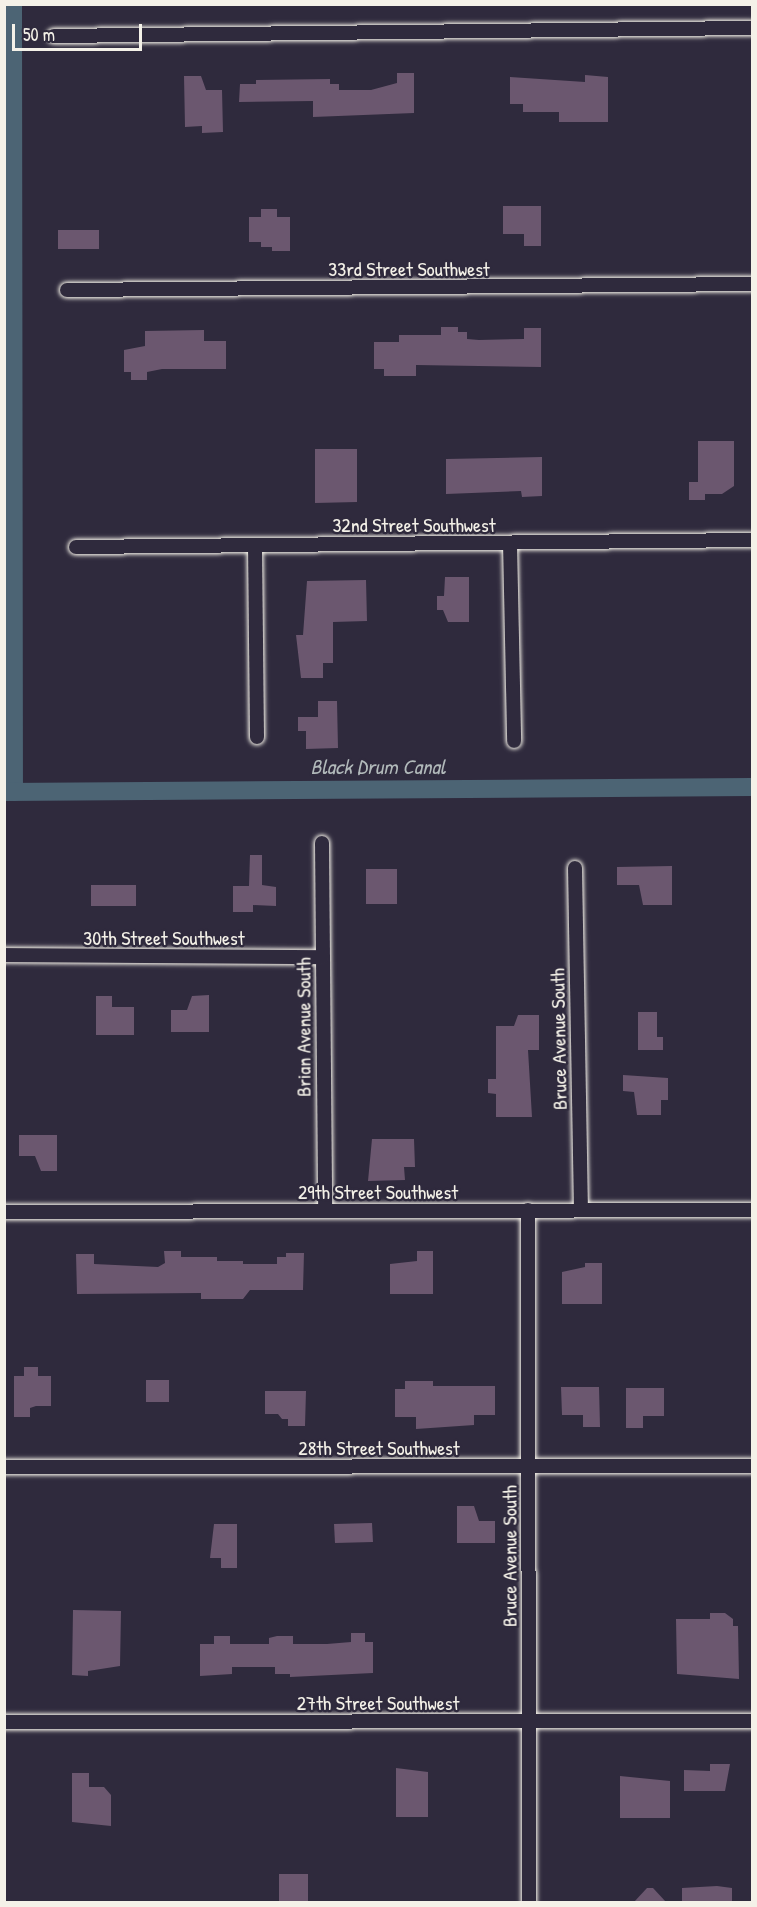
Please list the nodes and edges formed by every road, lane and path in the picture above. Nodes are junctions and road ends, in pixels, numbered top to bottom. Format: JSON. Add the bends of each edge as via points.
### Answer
{"nodes":[{"id":1,"x":753,"y":28,"type":"edge"},
{"id":2,"x":54,"y":36,"type":"dead end"},
{"id":3,"x":753,"y":285,"type":"edge"},
{"id":4,"x":67,"y":290,"type":"dead end"},
{"id":5,"x":753,"y":540,"type":"edge"},
{"id":6,"x":510,"y":543,"type":"junction"},
{"id":7,"x":255,"y":545,"type":"junction"},
{"id":8,"x":76,"y":547,"type":"dead end"},
{"id":9,"x":257,"y":737,"type":"dead end"},
{"id":10,"x":514,"y":741,"type":"dead end"},
{"id":11,"x":322,"y":843,"type":"dead end"},
{"id":12,"x":575,"y":868,"type":"dead end"},
{"id":13,"x":4,"y":956,"type":"edge"},
{"id":14,"x":322,"y":957,"type":"junction"},
{"id":15,"x":325,"y":1210,"type":"junction"},
{"id":16,"x":528,"y":1210,"type":"junction"},
{"id":17,"x":581,"y":1210,"type":"junction"},
{"id":18,"x":753,"y":1210,"type":"edge"},
{"id":19,"x":4,"y":1212,"type":"edge"},
{"id":20,"x":753,"y":1466,"type":"edge"},
{"id":21,"x":4,"y":1467,"type":"edge"},
{"id":22,"x":528,"y":1467,"type":"junction"},
{"id":23,"x":753,"y":1721,"type":"edge"},
{"id":24,"x":4,"y":1722,"type":"edge"},
{"id":25,"x":530,"y":1722,"type":"junction"},
{"id":26,"x":529,"y":1902,"type":"edge"}],
"edges":[{"from":1,"to":2,"type":"street"},
{"from":3,"to":4,"type":"street","name":"33rd Street Southwest"},
{"from":5,"to":6,"type":"street","name":"32nd Street Southwest"},
{"from":6,"to":7,"type":"street","name":"32nd Street Southwest"},
{"from":6,"to":10,"type":"street"},
{"from":7,"to":8,"type":"street","name":"32nd Street Southwest"},
{"from":7,"to":9,"type":"street"},
{"from":11,"to":14,"type":"street","name":"Brian Avenue South"},
{"from":12,"to":17,"type":"street","name":"Bruce Avenue South"},
{"from":13,"to":14,"type":"street","name":"30th Street Southwest"},
{"from":14,"to":15,"type":"street","name":"Brian Avenue South"},
{"from":15,"to":16,"type":"street","name":"29th Street Southwest"},
{"from":15,"to":19,"type":"street","name":"29th Street Southwest"},
{"from":16,"to":17,"type":"street","name":"29th Street Southwest"},
{"from":16,"to":22,"type":"street","name":"Bruce Avenue South"},
{"from":17,"to":18,"type":"street","name":"29th Street Southwest"},
{"from":20,"to":22,"type":"street","name":"28th Street Southwest"},
{"from":21,"to":22,"type":"street","name":"28th Street Southwest"},
{"from":22,"to":25,"type":"street","name":"Bruce Avenue South"},
{"from":23,"to":25,"type":"street","name":"27th Street Southwest"},
{"from":24,"to":25,"type":"street","name":"27th Street Southwest"},
{"from":25,"to":26,"type":"street","name":"Bruce Avenue South"}]}
